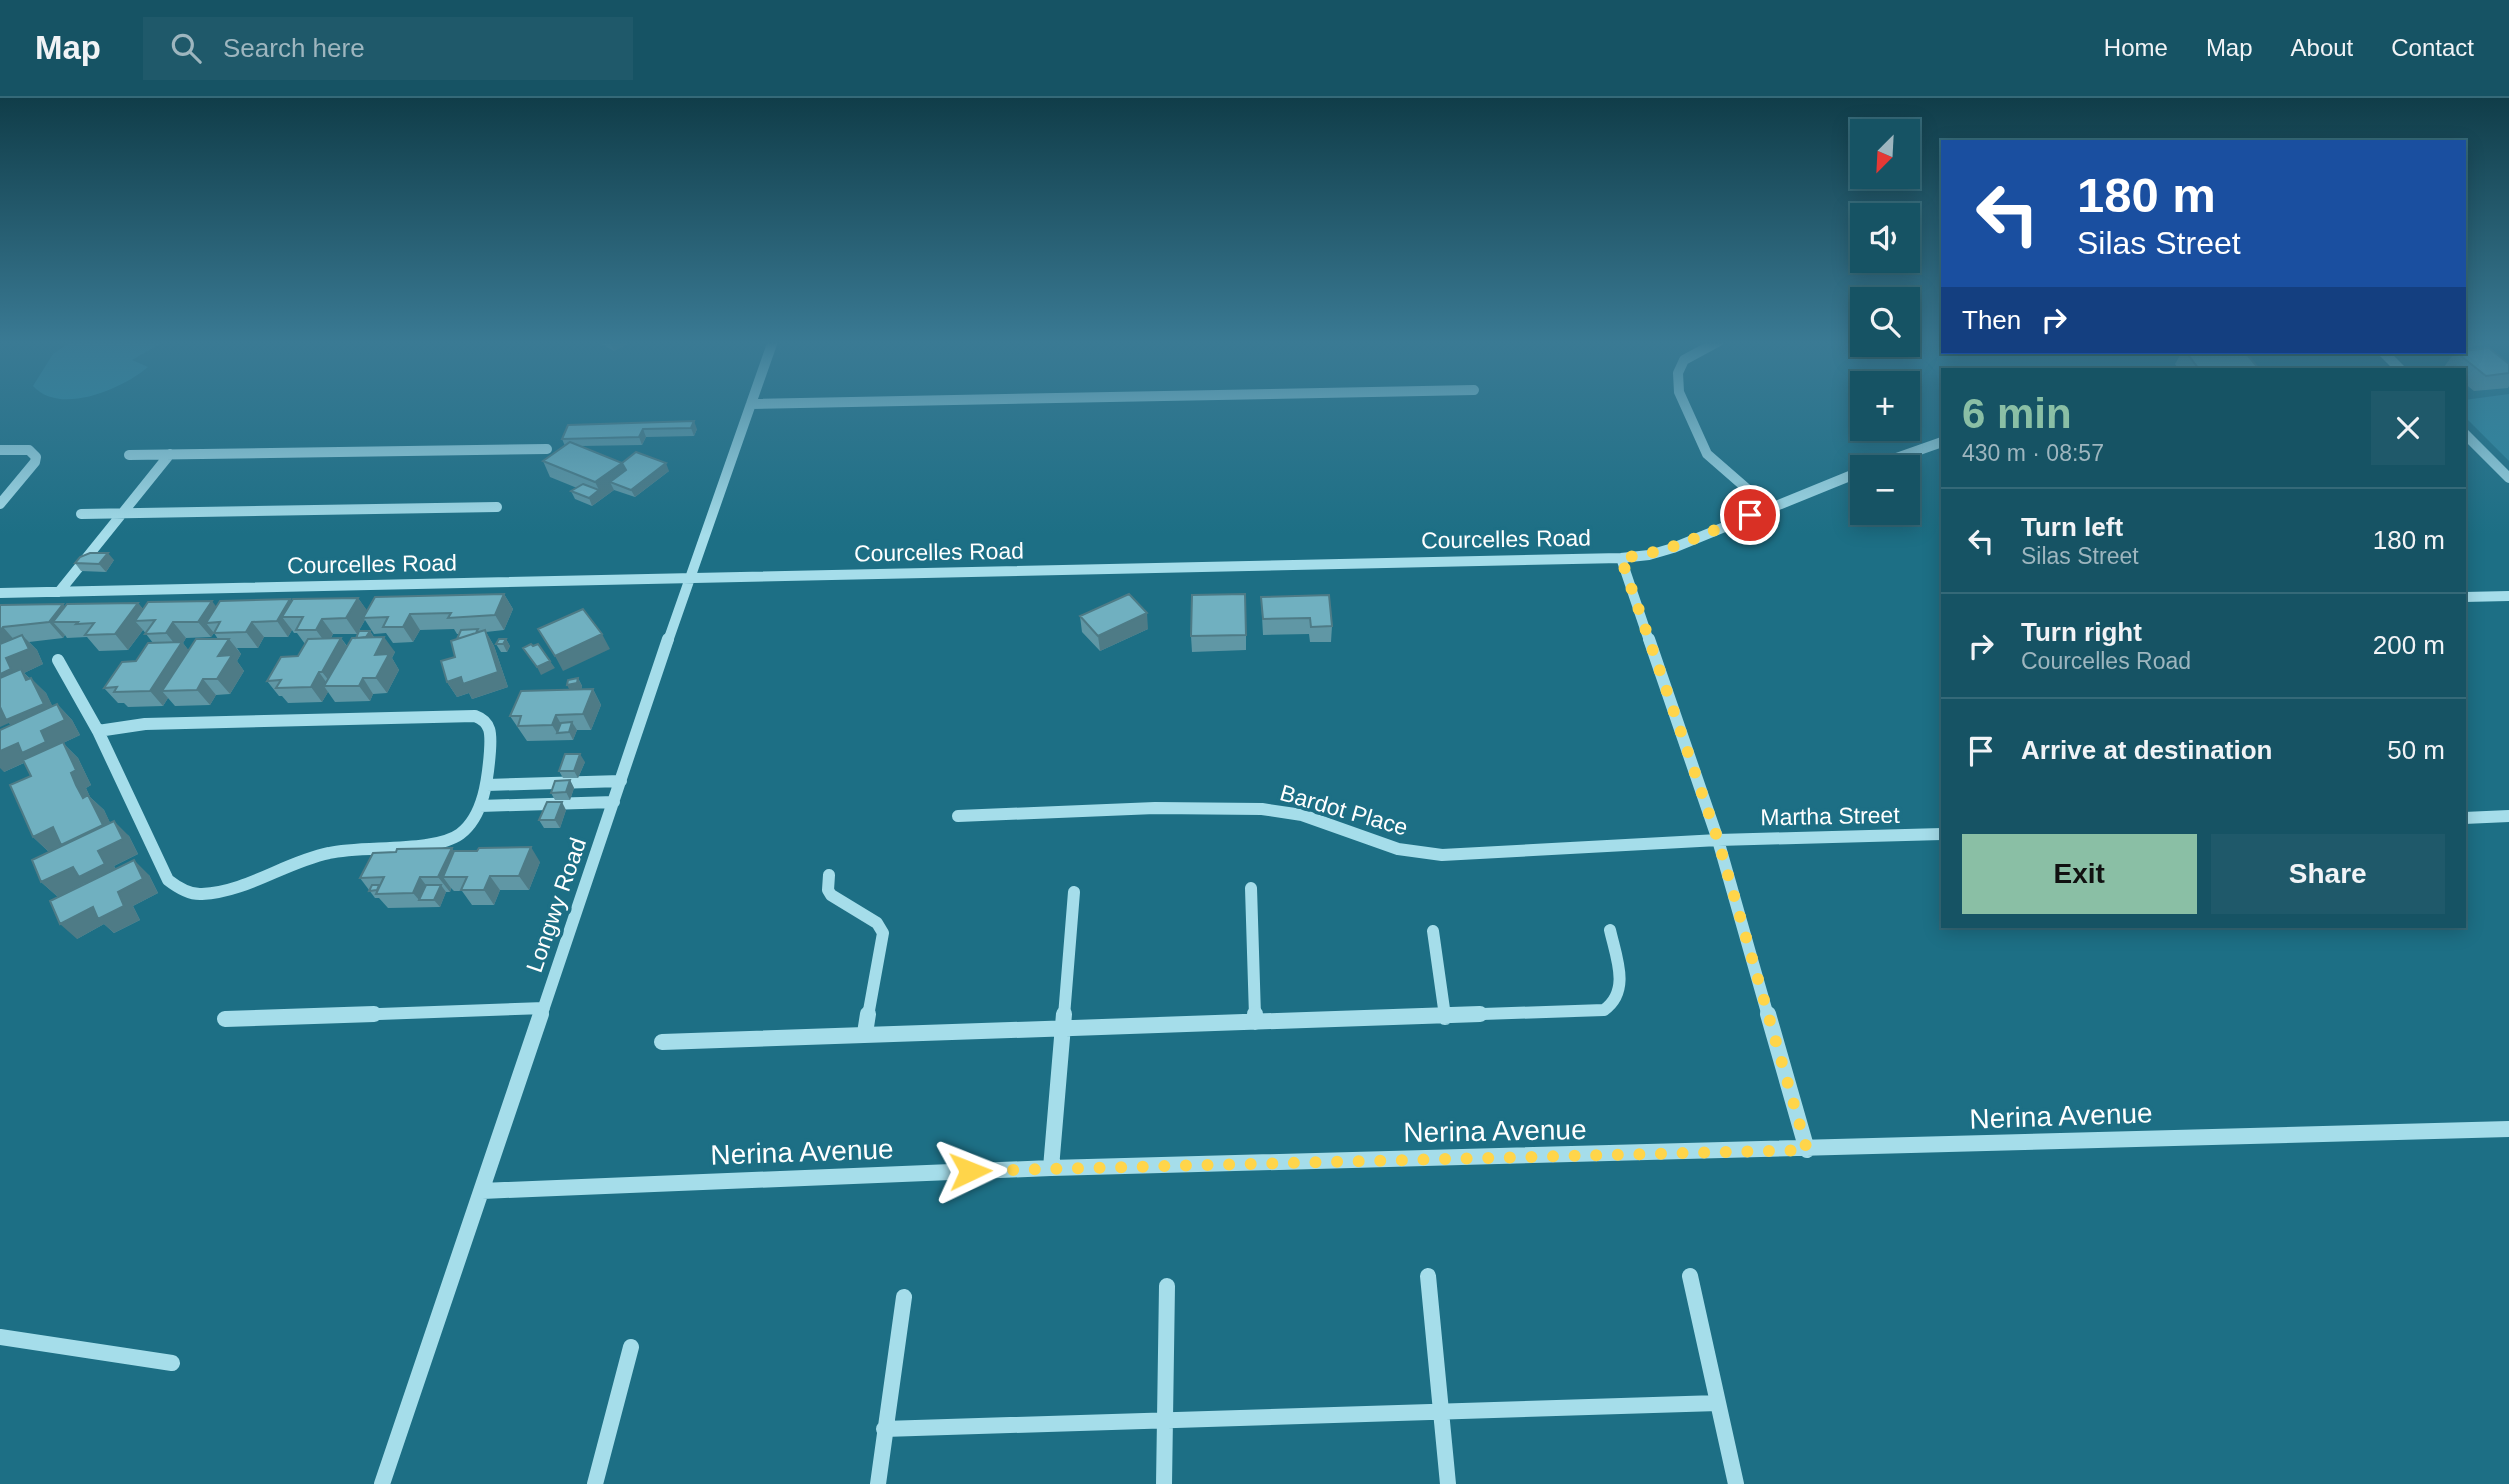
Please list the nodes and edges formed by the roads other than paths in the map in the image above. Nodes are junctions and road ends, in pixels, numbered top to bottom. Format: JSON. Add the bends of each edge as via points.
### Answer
{"nodes":[{"id":1,"x":750,"y":406,"type":"edge"},
{"id":2,"x":1685,"y":406,"type":"edge"},
{"id":3,"x":2466,"y":435,"type":"edge"},
{"id":4,"x":1941,"y":442,"type":"edge"},
{"id":5,"x":547,"y":449,"type":"dead end"},
{"id":6,"x":0,"y":450,"type":"edge"},
{"id":7,"x":170,"y":454,"type":"junction"},
{"id":8,"x":129,"y":455,"type":"dead end"},
{"id":9,"x":1905,"y":455,"type":"edge"},
{"id":10,"x":1850,"y":476,"type":"edge"},
{"id":11,"x":2509,"y":478,"type":"edge"},
{"id":12,"x":0,"y":505,"type":"edge"},
{"id":13,"x":497,"y":507,"type":"dead end"},
{"id":14,"x":1769,"y":508,"type":"junction"},
{"id":15,"x":81,"y":514,"type":"dead end"},
{"id":16,"x":121,"y":514,"type":"junction"},
{"id":17,"x":1621,"y":558,"type":"junction"},
{"id":18,"x":690,"y":578,"type":"junction"},
{"id":19,"x":59,"y":592,"type":"junction"},
{"id":20,"x":0,"y":593,"type":"edge"},
{"id":21,"x":2509,"y":596,"type":"edge"},
{"id":22,"x":2466,"y":597,"type":"edge"},
{"id":23,"x":58,"y":660,"type":"dead end"},
{"id":24,"x":98,"y":731,"type":"junction"},
{"id":25,"x":621,"y":781,"type":"junction"},
{"id":26,"x":487,"y":785,"type":"junction"},
{"id":27,"x":614,"y":802,"type":"junction"},
{"id":28,"x":480,"y":806,"type":"junction"},
{"id":29,"x":958,"y":816,"type":"dead end"},
{"id":30,"x":2509,"y":816,"type":"edge"},
{"id":31,"x":2466,"y":818,"type":"edge"},
{"id":32,"x":1941,"y":835,"type":"edge"},
{"id":33,"x":1718,"y":840,"type":"junction"},
{"id":34,"x":829,"y":875,"type":"dead end"},
{"id":35,"x":1251,"y":888,"type":"dead end"},
{"id":36,"x":1074,"y":892,"type":"dead end"},
{"id":37,"x":1611,"y":930,"type":"dead end"},
{"id":38,"x":1433,"y":932,"type":"dead end"},
{"id":39,"x":544,"y":1008,"type":"junction"},
{"id":40,"x":1445,"y":1017,"type":"junction"},
{"id":41,"x":225,"y":1018,"type":"dead end"},
{"id":42,"x":1255,"y":1022,"type":"junction"},
{"id":43,"x":1065,"y":1028,"type":"junction"},
{"id":44,"x":865,"y":1033,"type":"junction"},
{"id":45,"x":662,"y":1042,"type":"dead end"},
{"id":46,"x":2509,"y":1129,"type":"edge"},
{"id":47,"x":1807,"y":1150,"type":"junction"},
{"id":48,"x":1051,"y":1168,"type":"junction"},
{"id":49,"x":482,"y":1191,"type":"junction"},
{"id":50,"x":1428,"y":1276,"type":"dead end"},
{"id":51,"x":1690,"y":1276,"type":"dead end"},
{"id":52,"x":1167,"y":1286,"type":"dead end"},
{"id":53,"x":904,"y":1297,"type":"dead end"},
{"id":54,"x":0,"y":1337,"type":"edge"},
{"id":55,"x":631,"y":1347,"type":"dead end"},
{"id":56,"x":173,"y":1363,"type":"dead end"},
{"id":57,"x":1718,"y":1403,"type":"junction"},
{"id":58,"x":1441,"y":1412,"type":"junction"},
{"id":59,"x":1165,"y":1420,"type":"junction"},
{"id":60,"x":884,"y":1429,"type":"junction"},
{"id":61,"x":382,"y":1484,"type":"edge"},
{"id":62,"x":595,"y":1484,"type":"edge"},
{"id":63,"x":878,"y":1484,"type":"edge"},
{"id":64,"x":1164,"y":1484,"type":"edge"},
{"id":65,"x":1448,"y":1484,"type":"edge"},
{"id":66,"x":1736,"y":1484,"type":"edge"}],
"edges":[{"from":1,"to":18,"type":"street","name":"Longwy Road"},
{"from":2,"to":14,"type":"street","via":[[1707,454]]},
{"from":3,"to":11,"type":"street"},
{"from":4,"to":9,"type":"street"},
{"from":5,"to":7,"type":"street"},
{"from":6,"to":12,"type":"street","via":[[29,450],[36,457]]},
{"from":7,"to":8,"type":"street"},
{"from":7,"to":16,"type":"street"},
{"from":10,"to":14,"type":"street","name":"Courcelles Road"},
{"from":13,"to":16,"type":"street"},
{"from":14,"to":17,"type":"street","name":"Courcelles Road","via":[[1673,548]]},
{"from":15,"to":16,"type":"street"},
{"from":16,"to":19,"type":"street"},
{"from":17,"to":18,"type":"street","name":"Courcelles Road"},
{"from":17,"to":33,"type":"street"},
{"from":18,"to":19,"type":"street","name":"Courcelles Road"},
{"from":18,"to":25,"type":"street","name":"Longwy Road"},
{"from":19,"to":20,"type":"street","name":"Courcelles Road"},
{"from":21,"to":22,"type":"street"},
{"from":23,"to":24,"type":"street"},
{"from":24,"to":26,"type":"street","via":[[145,724],[475,716],[489,726],[491,737]]},
{"from":24,"to":28,"type":"street","via":[[168,880],[199,895],[230,889],[326,853],[439,844],[467,828]]},
{"from":25,"to":26,"type":"street"},
{"from":25,"to":27,"type":"street","name":"Longwy Road"},
{"from":26,"to":28,"type":"street"},
{"from":27,"to":28,"type":"street"},
{"from":27,"to":39,"type":"street","name":"Longwy Road"},
{"from":29,"to":33,"type":"street","name":"Bardot Place","via":[[1262,808],[1302,815],[1398,849],[1442,855]]},
{"from":30,"to":31,"type":"street"},
{"from":32,"to":33,"type":"street","name":"Martha Street"},
{"from":33,"to":47,"type":"street"},
{"from":34,"to":44,"type":"street","via":[[831,895],[877,923],[883,933]]},
{"from":35,"to":42,"type":"street"},
{"from":36,"to":43,"type":"street"},
{"from":37,"to":40,"type":"street","via":[[1621,988],[1613,1006]]},
{"from":38,"to":40,"type":"street"},
{"from":39,"to":41,"type":"street"},
{"from":39,"to":49,"type":"street","name":"Longwy Road"},
{"from":40,"to":42,"type":"street"},
{"from":42,"to":43,"type":"street"},
{"from":43,"to":44,"type":"street"},
{"from":43,"to":48,"type":"street"},
{"from":44,"to":45,"type":"street"},
{"from":46,"to":47,"type":"street","name":"Nerina Avenue"},
{"from":47,"to":48,"type":"street","name":"Nerina Avenue"},
{"from":48,"to":49,"type":"street","name":"Nerina Avenue"},
{"from":49,"to":61,"type":"street","name":"Longwy Road"},
{"from":50,"to":58,"type":"street"},
{"from":51,"to":57,"type":"street"},
{"from":52,"to":59,"type":"street"},
{"from":53,"to":60,"type":"street"},
{"from":54,"to":56,"type":"street"},
{"from":55,"to":62,"type":"street"},
{"from":57,"to":58,"type":"street"},
{"from":57,"to":66,"type":"street"},
{"from":58,"to":59,"type":"street"},
{"from":58,"to":65,"type":"street"},
{"from":59,"to":60,"type":"street"},
{"from":59,"to":64,"type":"street"},
{"from":60,"to":63,"type":"street"}]}
